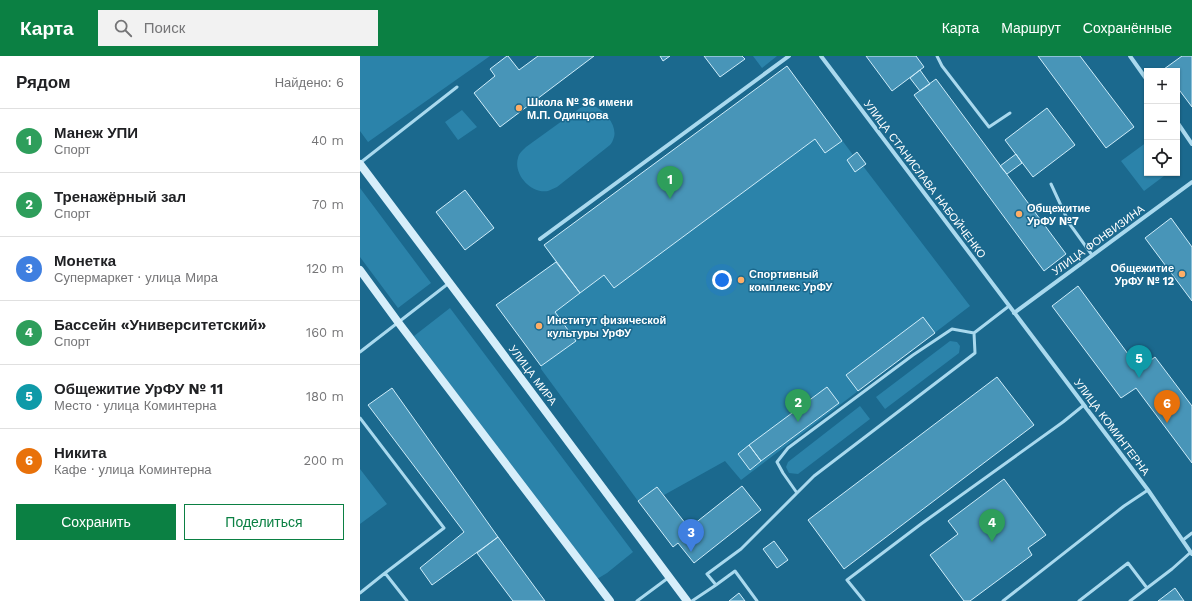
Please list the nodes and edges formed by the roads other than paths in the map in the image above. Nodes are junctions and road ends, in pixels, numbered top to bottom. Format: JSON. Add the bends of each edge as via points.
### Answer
{"nodes":[{"id":1,"x":789,"y":56,"type":"edge"},
{"id":2,"x":821,"y":56,"type":"edge"},
{"id":3,"x":937,"y":56,"type":"edge"},
{"id":4,"x":1130,"y":56,"type":"edge"},
{"id":5,"x":1144,"y":76,"type":"edge"},
{"id":6,"x":457,"y":87,"type":"dead end"},
{"id":7,"x":1010,"y":113,"type":"dead end"},
{"id":8,"x":1180,"y":126,"type":"edge"},
{"id":9,"x":1192,"y":144,"type":"edge"},
{"id":10,"x":360,"y":163,"type":"edge"},
{"id":11,"x":1192,"y":182,"type":"edge"},
{"id":12,"x":1051,"y":184,"type":"dead end"},
{"id":13,"x":540,"y":239,"type":"dead end"},
{"id":14,"x":1092,"y":255,"type":"junction"},
{"id":15,"x":360,"y":270,"type":"edge"},
{"id":16,"x":450,"y":282,"type":"junction"},
{"id":17,"x":1009,"y":306,"type":"junction"},
{"id":18,"x":1014,"y":313,"type":"junction"},
{"id":19,"x":398,"y":322,"type":"junction"},
{"id":20,"x":974,"y":333,"type":"junction"},
{"id":21,"x":360,"y":352,"type":"edge"},
{"id":22,"x":1084,"y":405,"type":"junction"},
{"id":23,"x":360,"y":418,"type":"edge"},
{"id":24,"x":1148,"y":490,"type":"junction"},
{"id":25,"x":797,"y":493,"type":"junction"},
{"id":26,"x":1192,"y":533,"type":"edge"},
{"id":27,"x":1183,"y":540,"type":"junction"},
{"id":28,"x":1192,"y":553,"type":"edge"},
{"id":29,"x":385,"y":574,"type":"junction"},
{"id":30,"x":669,"y":578,"type":"junction"},
{"id":31,"x":716,"y":585,"type":"junction"},
{"id":32,"x":1147,"y":588,"type":"junction"},
{"id":33,"x":360,"y":593,"type":"edge"},
{"id":34,"x":407,"y":601,"type":"edge"},
{"id":35,"x":610,"y":601,"type":"edge"},
{"id":36,"x":637,"y":601,"type":"edge"},
{"id":37,"x":687,"y":601,"type":"edge"},
{"id":38,"x":692,"y":601,"type":"edge"},
{"id":39,"x":757,"y":601,"type":"edge"},
{"id":40,"x":864,"y":601,"type":"edge"},
{"id":41,"x":1003,"y":601,"type":"edge"},
{"id":42,"x":1079,"y":601,"type":"edge"},
{"id":43,"x":1130,"y":601,"type":"edge"}],
"edges":[{"from":1,"to":13,"type":"street"},
{"from":2,"to":17,"type":"street","name":"УЛИЦА СТАНИСЛАВА НАБОЙЧЕНКО"},
{"from":3,"to":7,"type":"lane","via":[[989,127]]},
{"from":4,"to":5,"type":"street"},
{"from":6,"to":10,"type":"lane"},
{"from":8,"to":9,"type":"street"},
{"from":10,"to":16,"type":"street","name":"УЛИЦА МИРА"},
{"from":11,"to":14,"type":"street","name":"УЛИЦА ФОНВИЗИНА"},
{"from":12,"to":14,"type":"lane","via":[[1069,223]]},
{"from":14,"to":18,"type":"street","name":"УЛИЦА ФОНВИЗИНА"},
{"from":15,"to":19,"type":"street"},
{"from":16,"to":19,"type":"lane"},
{"from":16,"to":30,"type":"street","name":"УЛИЦА МИРА"},
{"from":17,"to":18,"type":"street","name":"УЛИЦА СТАНИСЛАВА НАБОЙЧЕНКО"},
{"from":17,"to":20,"type":"lane"},
{"from":18,"to":22,"type":"street","name":"УЛИЦА КОМИНТЕРНА"},
{"from":19,"to":21,"type":"lane"},
{"from":19,"to":35,"type":"street"},
{"from":20,"to":25,"type":"lane","via":[[975,354],[814,476]]},
{"from":20,"to":25,"type":"lane","via":[[952,329],[788,448],[777,462]]},
{"from":22,"to":24,"type":"street","name":"УЛИЦА КОМИНТЕРНА"},
{"from":22,"to":40,"type":"lane","via":[[847,580]]},
{"from":23,"to":29,"type":"lane","via":[[444,528]]},
{"from":24,"to":27,"type":"street","name":"УЛИЦА КОМИНТЕРНА"},
{"from":24,"to":41,"type":"lane"},
{"from":25,"to":31,"type":"lane","via":[[741,549],[707,574]]},
{"from":26,"to":27,"type":"lane"},
{"from":27,"to":28,"type":"street","name":"УЛИЦА КОМИНТЕРНА"},
{"from":28,"to":32,"type":"lane"},
{"from":29,"to":33,"type":"lane"},
{"from":29,"to":34,"type":"lane"},
{"from":30,"to":36,"type":"lane"},
{"from":30,"to":37,"type":"street","name":"УЛИЦА МИРА"},
{"from":31,"to":38,"type":"lane"},
{"from":31,"to":39,"type":"lane","via":[[735,571]]},
{"from":32,"to":42,"type":"lane","via":[[1128,564]]},
{"from":32,"to":43,"type":"lane"}]}
